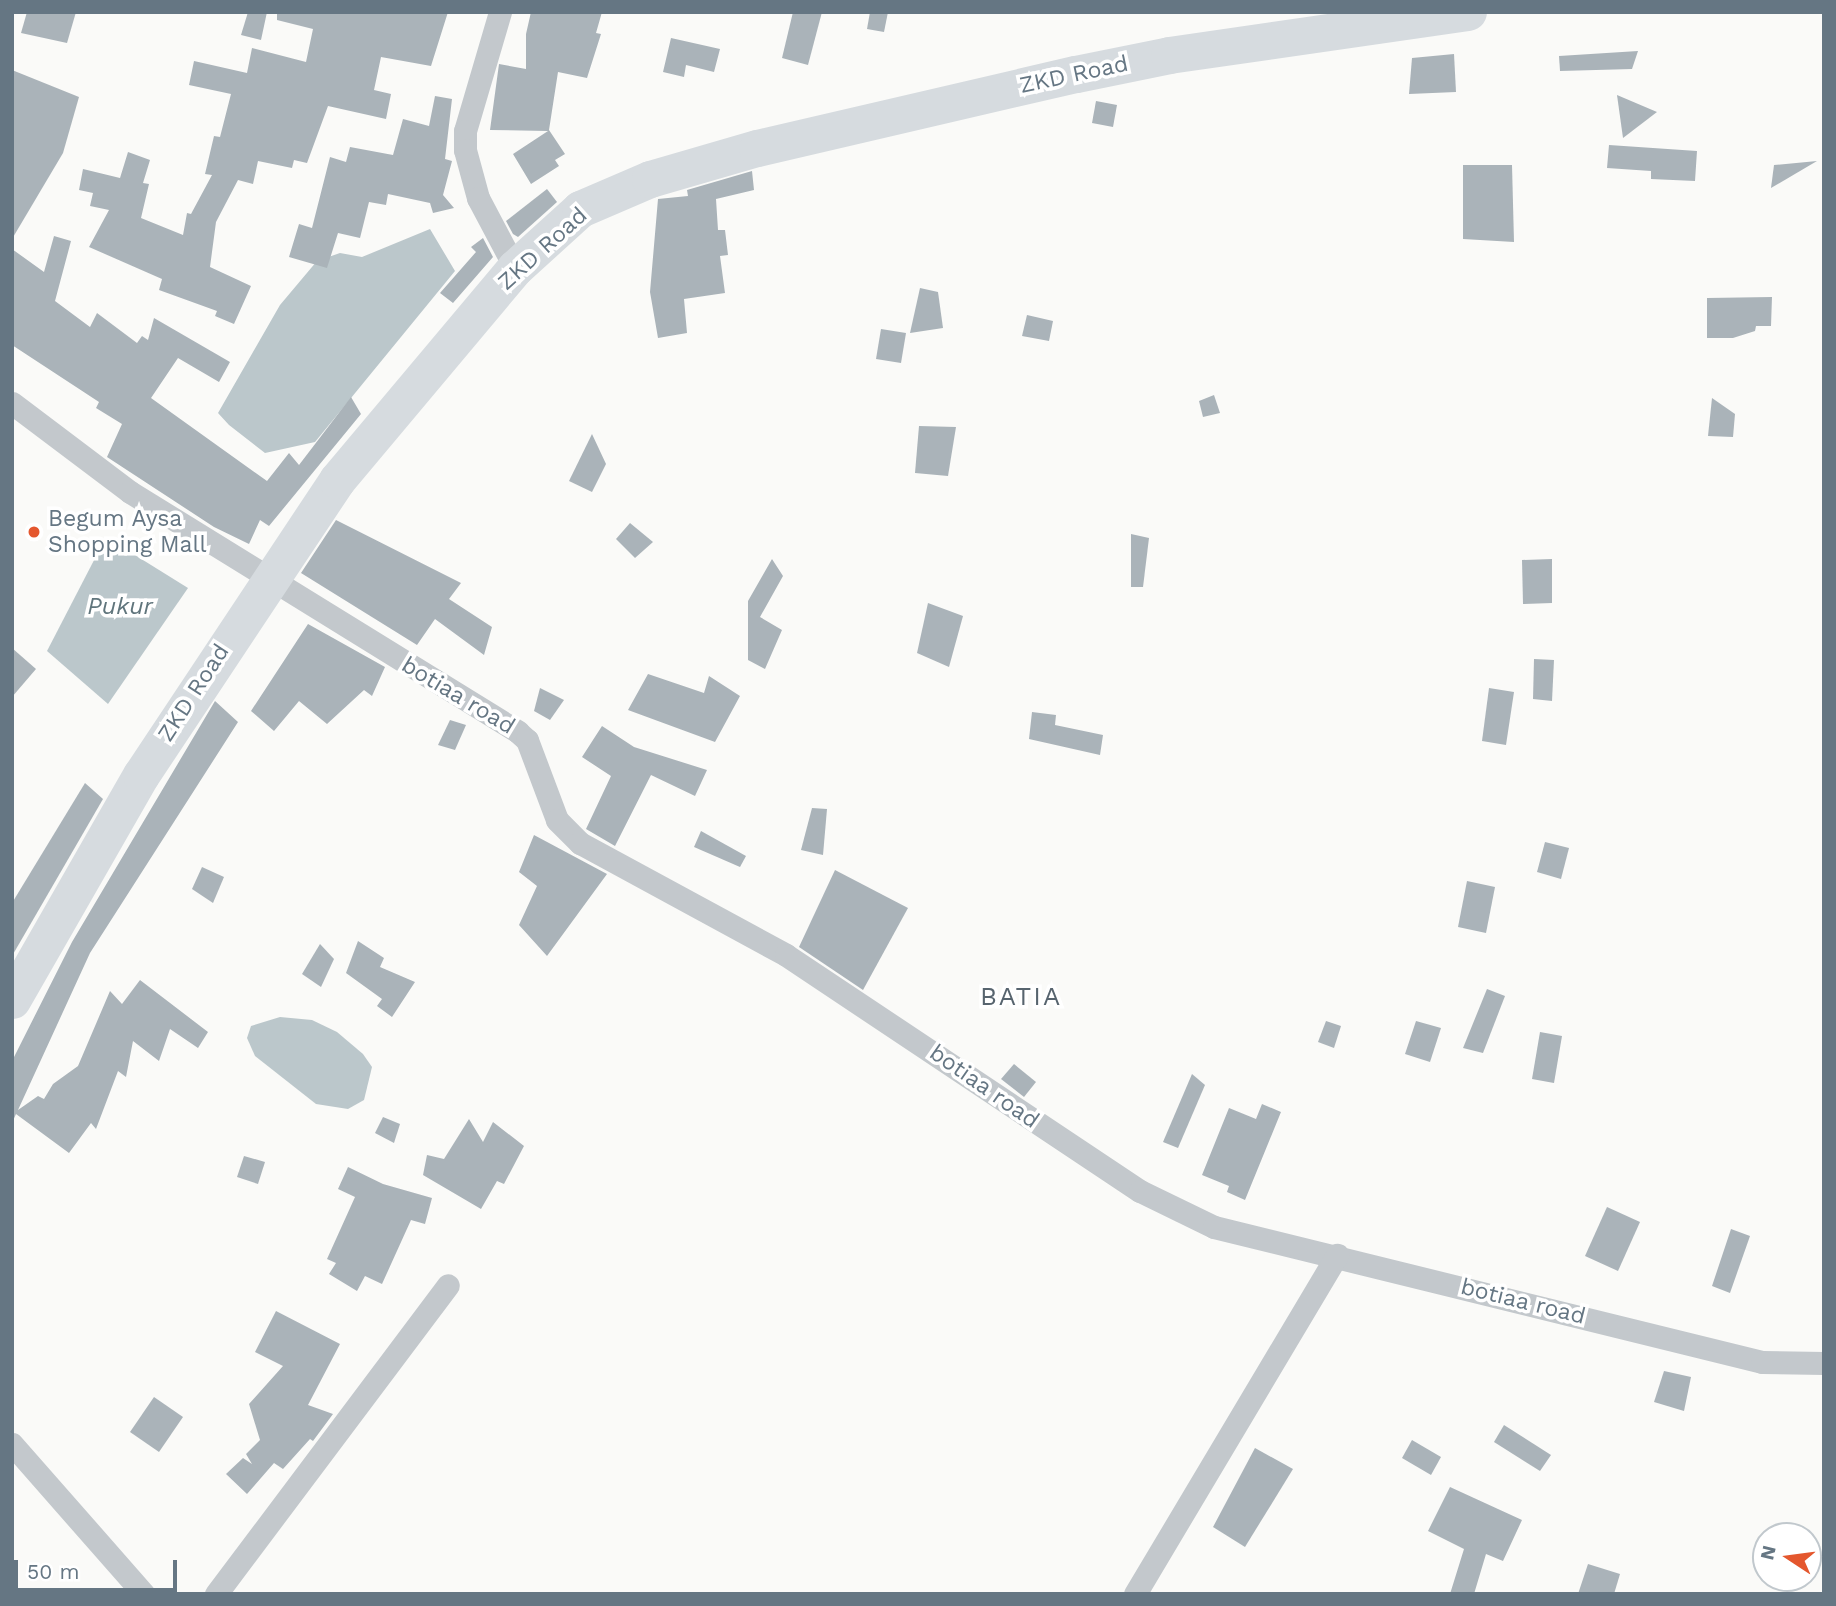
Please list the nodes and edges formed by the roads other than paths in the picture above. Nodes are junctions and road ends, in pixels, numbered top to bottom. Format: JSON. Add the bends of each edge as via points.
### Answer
{"nodes":[{"id":1,"x":500,"y":12,"type":"edge"},
{"id":2,"x":1468,"y":12,"type":"edge"},
{"id":3,"x":515,"y":268,"type":"junction"},
{"id":4,"x":12,"y":403,"type":"edge"},
{"id":5,"x":266,"y":580,"type":"junction"},
{"id":6,"x":12,"y":1000,"type":"edge"},
{"id":7,"x":1337,"y":1255,"type":"junction"},
{"id":8,"x":448,"y":1285,"type":"dead end"},
{"id":9,"x":1824,"y":1363,"type":"edge"},
{"id":10,"x":12,"y":1444,"type":"edge"},
{"id":11,"x":144,"y":1594,"type":"edge"},
{"id":12,"x":216,"y":1594,"type":"edge"},
{"id":13,"x":1135,"y":1594,"type":"edge"}],
"edges":[{"from":1,"to":3,"type":"street","via":[[474,95],[465,150],[478,198]]},
{"from":2,"to":3,"type":"main road","name":"ZKD Road","via":[[1168,55],[757,148],[650,179],[580,209]]},
{"from":3,"to":5,"type":"main road","name":"ZKD Road","via":[[337,480]]},
{"from":4,"to":5,"type":"street","name":"botiaa road","via":[[130,492]]},
{"from":5,"to":6,"type":"main road","name":"ZKD Road","via":[[141,775]]},
{"from":5,"to":7,"type":"street","name":"botiaa road","via":[[518,732],[527,740],[557,820],[580,843],[786,954],[1140,1191],[1214,1227]]},
{"from":7,"to":9,"type":"street","name":"botiaa road","via":[[1762,1362]]},
{"from":7,"to":13,"type":"street"},
{"from":8,"to":12,"type":"street"},
{"from":10,"to":11,"type":"street"}]}
